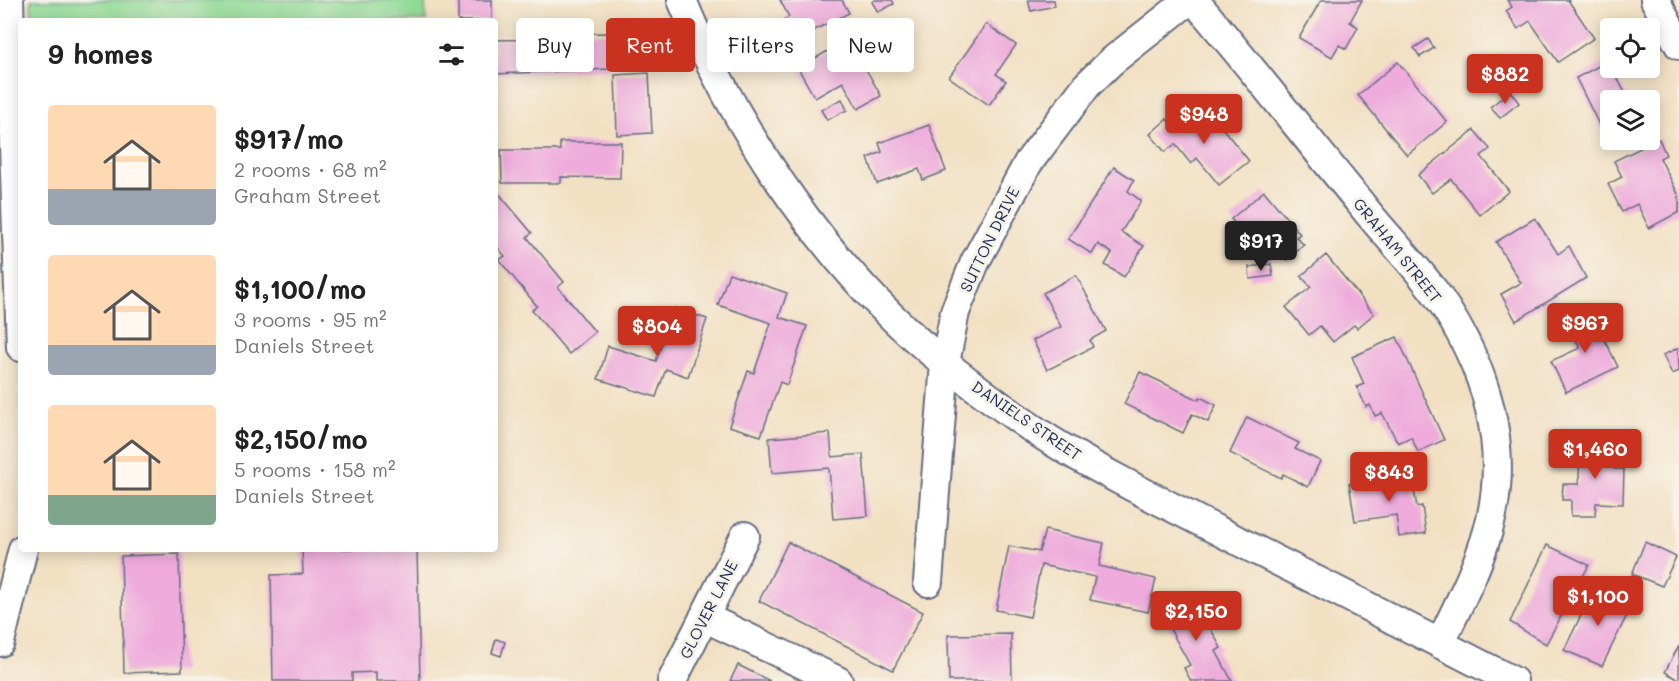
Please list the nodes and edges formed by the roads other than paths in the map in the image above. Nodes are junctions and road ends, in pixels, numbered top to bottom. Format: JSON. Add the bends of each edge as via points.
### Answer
{"nodes":[{"id":1,"x":9,"y":0,"type":"edge"},
{"id":2,"x":682,"y":0,"type":"edge"},
{"id":3,"x":1189,"y":0,"type":"edge"},
{"id":4,"x":1194,"y":0,"type":"edge"},
{"id":5,"x":1655,"y":0,"type":"edge"},
{"id":6,"x":1679,"y":45,"type":"edge"},
{"id":7,"x":9,"y":295,"type":"edge"},
{"id":8,"x":18,"y":334,"type":"edge"},
{"id":9,"x":945,"y":363,"type":"junction"},
{"id":10,"x":745,"y":536,"type":"dead end"},
{"id":11,"x":22,"y":552,"type":"edge"},
{"id":12,"x":928,"y":582,"type":"dead end"},
{"id":13,"x":704,"y":617,"type":"junction"},
{"id":14,"x":0,"y":642,"type":"edge"},
{"id":15,"x":1440,"y":644,"type":"junction"},
{"id":16,"x":672,"y":681,"type":"edge"},
{"id":17,"x":838,"y":681,"type":"edge"},
{"id":18,"x":1514,"y":681,"type":"edge"}],
"edges":[{"from":1,"to":7,"type":"street"},
{"from":2,"to":9,"type":"street","name":"DANIELS STREET","via":[[714,71],[753,141],[790,195],[848,268]]},
{"from":3,"to":9,"type":"street","name":"SUTTON DRIVE","via":[[1087,86],[1028,163],[975,262],[955,312]]},
{"from":4,"to":15,"type":"street","name":"GRAHAM STREET","via":[[1436,294],[1479,368],[1494,426],[1495,491],[1489,530],[1477,565]]},
{"from":5,"to":6,"type":"street"},
{"from":7,"to":8,"type":"street"},
{"from":9,"to":12,"type":"street","name":"SUTTON DRIVE"},
{"from":9,"to":15,"type":"street","name":"DANIELS STREET","via":[[1049,439],[1116,478]]},
{"from":10,"to":13,"type":"street","name":"GLOVER LANE"},
{"from":11,"to":14,"type":"street"},
{"from":13,"to":16,"type":"street","name":"GLOVER LANE"},
{"from":13,"to":17,"type":"street"},
{"from":15,"to":18,"type":"street","name":"DANIELS STREET"}]}
